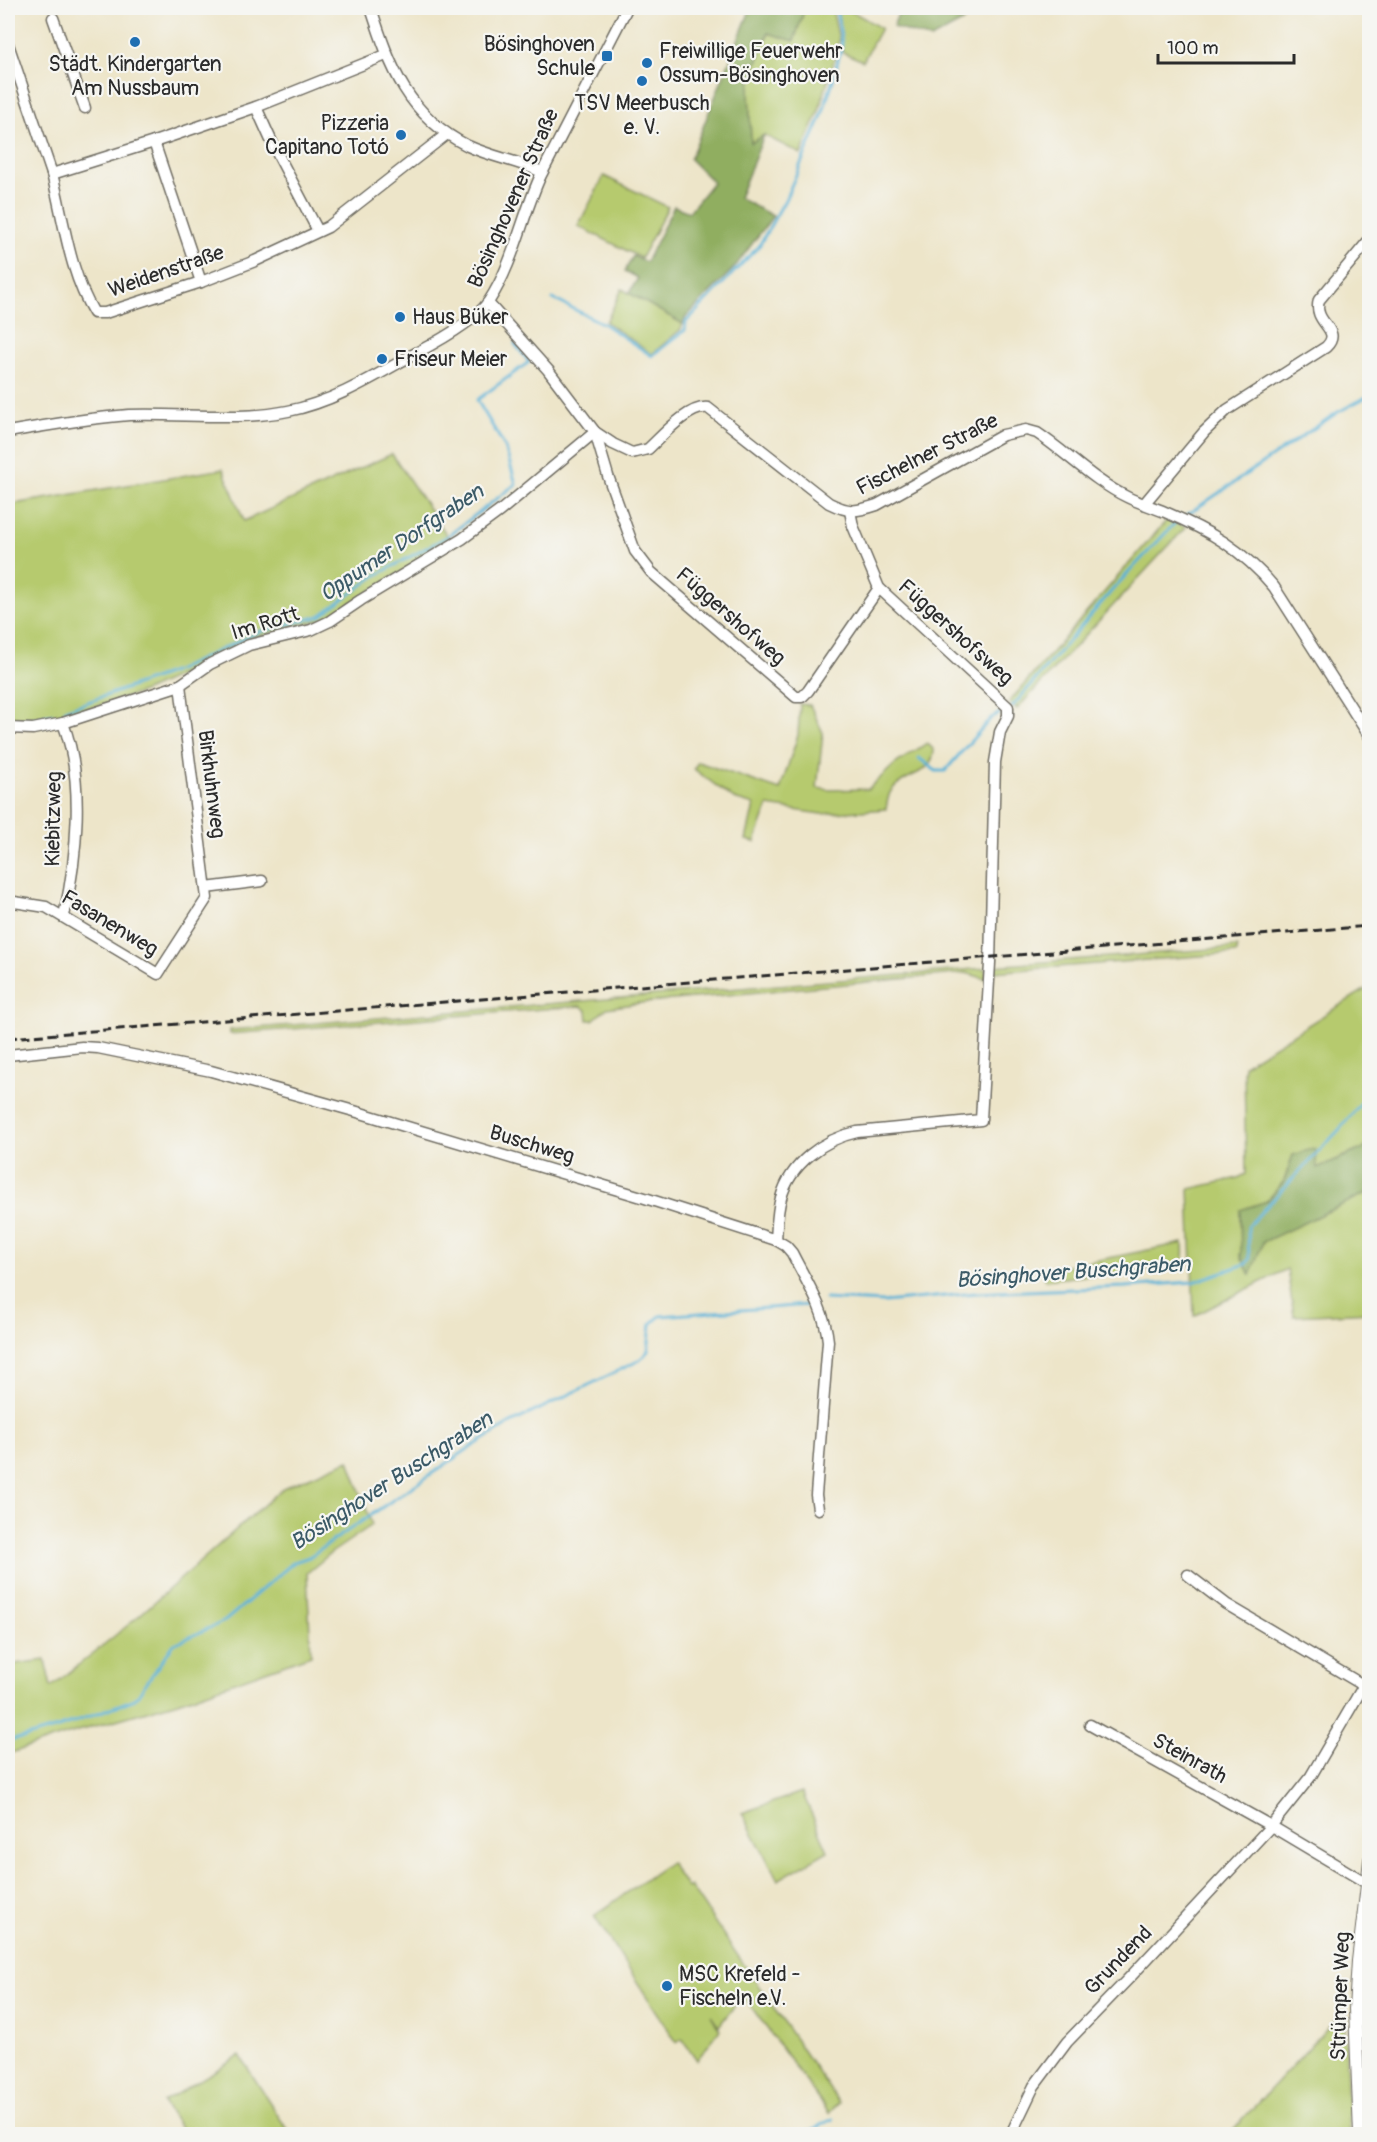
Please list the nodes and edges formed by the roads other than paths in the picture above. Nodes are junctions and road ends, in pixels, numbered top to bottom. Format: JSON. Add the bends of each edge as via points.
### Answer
{"nodes":[{"id":1,"x":371,"y":8,"type":"edge"},
{"id":2,"x":627,"y":8,"type":"edge"},
{"id":3,"x":53,"y":18,"type":"dead end"},
{"id":4,"x":8,"y":44,"type":"edge"},
{"id":5,"x":386,"y":55,"type":"junction"},
{"id":6,"x":256,"y":107,"type":"junction"},
{"id":7,"x":85,"y":108,"type":"dead end"},
{"id":8,"x":447,"y":134,"type":"junction"},
{"id":9,"x":154,"y":142,"type":"junction"},
{"id":10,"x":542,"y":172,"type":"junction"},
{"id":11,"x":52,"y":174,"type":"junction"},
{"id":12,"x":318,"y":231,"type":"junction"},
{"id":13,"x":1370,"y":239,"type":"edge"},
{"id":14,"x":201,"y":282,"type":"junction"},
{"id":15,"x":488,"y":303,"type":"junction"},
{"id":16,"x":8,"y":429,"type":"edge"},
{"id":17,"x":595,"y":432,"type":"junction"},
{"id":18,"x":1144,"y":504,"type":"junction"},
{"id":19,"x":850,"y":511,"type":"junction"},
{"id":20,"x":879,"y":588,"type":"junction"},
{"id":21,"x":180,"y":686,"type":"junction"},
{"id":22,"x":63,"y":723,"type":"junction"},
{"id":23,"x":8,"y":728,"type":"edge"},
{"id":24,"x":1370,"y":736,"type":"edge"},
{"id":25,"x":262,"y":881,"type":"dead end"},
{"id":26,"x":206,"y":888,"type":"junction"},
{"id":27,"x":8,"y":901,"type":"edge"},
{"id":28,"x":64,"y":916,"type":"junction"},
{"id":29,"x":158,"y":974,"type":"joint"},
{"id":30,"x":8,"y":1055,"type":"edge"},
{"id":31,"x":776,"y":1240,"type":"junction"},
{"id":32,"x":818,"y":1509,"type":"dead end"},
{"id":33,"x":1188,"y":1575,"type":"dead end"},
{"id":34,"x":1367,"y":1687,"type":"edge"},
{"id":35,"x":1090,"y":1725,"type":"dead end"},
{"id":36,"x":1271,"y":1826,"type":"junction"},
{"id":37,"x":1370,"y":1860,"type":"edge"},
{"id":38,"x":1368,"y":1884,"type":"edge"},
{"id":39,"x":1011,"y":2134,"type":"edge"},
{"id":40,"x":1360,"y":2134,"type":"edge"}],
"edges":[{"from":1,"to":5,"type":"street"},
{"from":2,"to":10,"type":"street","name":"Bösinghovener Straße"},
{"from":3,"to":7,"type":"street"},
{"from":4,"to":11,"type":"street"},
{"from":5,"to":6,"type":"street"},
{"from":5,"to":8,"type":"street","via":[[417,106]]},
{"from":6,"to":9,"type":"street"},
{"from":6,"to":12,"type":"street"},
{"from":8,"to":10,"type":"street","via":[[470,147]]},
{"from":8,"to":12,"type":"street","name":"Weidenstraße","via":[[327,228]]},
{"from":9,"to":11,"type":"street"},
{"from":9,"to":14,"type":"street"},
{"from":10,"to":15,"type":"street","name":"Bösinghovener Straße","via":[[507,269]]},
{"from":11,"to":14,"type":"street","name":"Weidenstraße","via":[[69,245],[94,313],[123,308]]},
{"from":12,"to":14,"type":"street","name":"Weidenstraße"},
{"from":13,"to":18,"type":"street","via":[[1319,300],[1319,317],[1329,328],[1332,341],[1227,410]]},
{"from":15,"to":16,"type":"street","name":"Bösinghovener Straße","via":[[434,343],[351,389],[287,412],[130,416]]},
{"from":15,"to":17,"type":"street","name":"Fischelner Straße","via":[[548,370]]},
{"from":17,"to":19,"type":"street","name":"Fischelner Straße","via":[[632,453],[639,452],[691,411],[708,408],[829,503]]},
{"from":17,"to":20,"type":"street","name":"Függershofweg","via":[[635,551],[651,572],[796,698],[808,691]]},
{"from":17,"to":21,"type":"street","name":"Im Rott","via":[[471,532],[330,621],[311,630],[249,645],[210,664]]},
{"from":18,"to":19,"type":"street","name":"Fischelner Straße","via":[[1119,493],[1049,441],[1026,430],[1003,435],[876,505]]},
{"from":18,"to":24,"type":"street","name":"Fischelner Straße","via":[[1221,538],[1258,568],[1274,586]]},
{"from":19,"to":20,"type":"street","name":"Függershofsweg"},
{"from":20,"to":31,"type":"street","name":"Függershofsweg","via":[[1008,707],[995,762],[981,1120],[856,1132],[825,1144],[797,1169],[781,1196]]},
{"from":21,"to":22,"type":"street","name":"Im Rott"},
{"from":21,"to":26,"type":"street","name":"Birkhuhnweg"},
{"from":22,"to":23,"type":"street","name":"Im Rott","via":[[33,729]]},
{"from":22,"to":28,"type":"street","name":"Kiebitzweg","via":[[74,763],[76,803],[74,864]]},
{"from":25,"to":26,"type":"street"},
{"from":26,"to":29,"type":"street","name":"Birkhuhnweg","via":[[207,898]]},
{"from":27,"to":28,"type":"street","name":"Fasanenweg","via":[[46,907]]},
{"from":28,"to":29,"type":"street","name":"Fasanenweg"},
{"from":30,"to":31,"type":"street","name":"Buschweg","via":[[98,1048],[211,1071],[634,1194]]},
{"from":31,"to":32,"type":"street","via":[[792,1253],[827,1327]]},
{"from":33,"to":34,"type":"street","via":[[1226,1604]]},
{"from":34,"to":36,"type":"street","name":"Grundend","via":[[1311,1776]]},
{"from":35,"to":36,"type":"street","name":"Steinrath"},
{"from":36,"to":38,"type":"street"},
{"from":36,"to":39,"type":"street","name":"Grundend","via":[[1067,2042],[1034,2086]]},
{"from":37,"to":38,"type":"street","name":"Strümper Weg"},
{"from":38,"to":40,"type":"street","name":"Strümper Weg","via":[[1355,2009]]}]}
